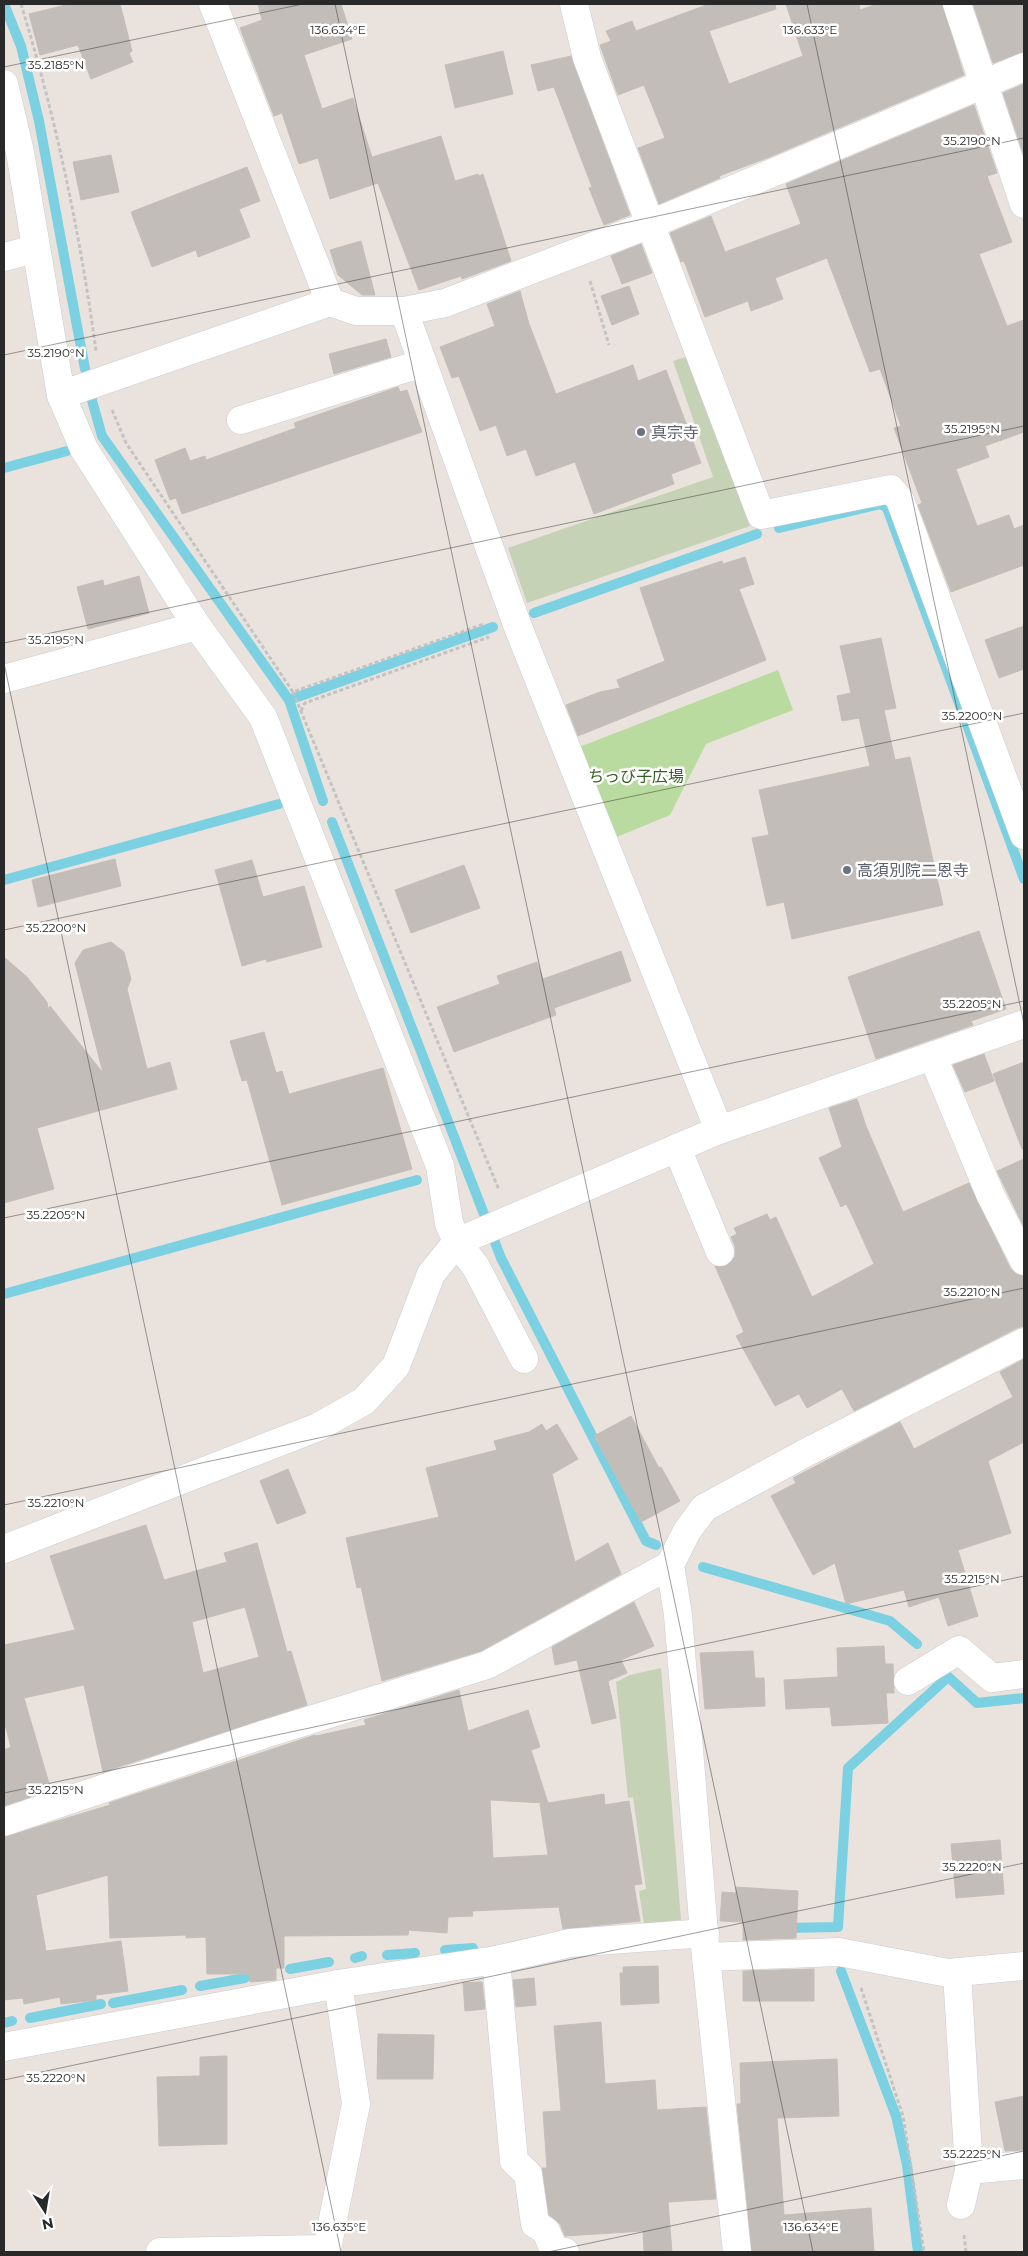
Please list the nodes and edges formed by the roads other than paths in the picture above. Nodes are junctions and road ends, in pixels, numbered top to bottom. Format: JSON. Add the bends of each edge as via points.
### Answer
{"nodes":[{"id":1,"x":213,"y":4,"type":"edge"},
{"id":2,"x":574,"y":4,"type":"edge"},
{"id":3,"x":957,"y":4,"type":"edge"},
{"id":4,"x":1024,"y":67,"type":"edge"},
{"id":5,"x":4,"y":84,"type":"edge"},
{"id":6,"x":984,"y":85,"type":"junction"},
{"id":7,"x":1024,"y":204,"type":"edge"},
{"id":8,"x":651,"y":224,"type":"junction"},
{"id":9,"x":36,"y":249,"type":"junction"},
{"id":10,"x":4,"y":258,"type":"edge"},
{"id":11,"x":330,"y":302,"type":"junction"},
{"id":12,"x":404,"y":311,"type":"junction"},
{"id":13,"x":423,"y":363,"type":"junction"},
{"id":14,"x":60,"y":395,"type":"junction"},
{"id":15,"x":241,"y":420,"type":"dead end"},
{"id":16,"x":197,"y":626,"type":"junction"},
{"id":17,"x":4,"y":680,"type":"edge"},
{"id":18,"x":1024,"y":835,"type":"edge"},
{"id":19,"x":1024,"y":1024,"type":"edge"},
{"id":20,"x":933,"y":1057,"type":"junction"},
{"id":21,"x":719,"y":1130,"type":"junction"},
{"id":22,"x":677,"y":1148,"type":"junction"},
{"id":23,"x":464,"y":1239,"type":"junction"},
{"id":24,"x":720,"y":1252,"type":"dead end"},
{"id":25,"x":1024,"y":1261,"type":"edge"},
{"id":26,"x":1024,"y":1342,"type":"edge"},
{"id":27,"x":524,"y":1359,"type":"dead end"},
{"id":28,"x":4,"y":1549,"type":"edge"},
{"id":29,"x":670,"y":1566,"type":"junction"},
{"id":30,"x":1024,"y":1674,"type":"edge"},
{"id":31,"x":908,"y":1680,"type":"dead end"},
{"id":32,"x":4,"y":1822,"type":"edge"},
{"id":33,"x":705,"y":1945,"type":"junction"},
{"id":34,"x":496,"y":1960,"type":"junction"},
{"id":35,"x":1024,"y":1966,"type":"edge"},
{"id":36,"x":957,"y":1973,"type":"junction"},
{"id":37,"x":338,"y":1984,"type":"junction"},
{"id":38,"x":4,"y":2047,"type":"edge"},
{"id":39,"x":1024,"y":2165,"type":"edge"},
{"id":40,"x":969,"y":2170,"type":"junction"},
{"id":41,"x":961,"y":2205,"type":"dead end"},
{"id":42,"x":160,"y":2252,"type":"edge"},
{"id":43,"x":565,"y":2252,"type":"edge"},
{"id":44,"x":737,"y":2252,"type":"edge"}],
"edges":[{"from":1,"to":11,"type":"street"},
{"from":2,"to":8,"type":"street","via":[[587,58]]},
{"from":3,"to":6,"type":"street"},
{"from":4,"to":6,"type":"street"},
{"from":5,"to":9,"type":"street","via":[[20,152]]},
{"from":6,"to":7,"type":"street"},
{"from":6,"to":8,"type":"street"},
{"from":8,"to":12,"type":"street","via":[[445,303]]},
{"from":8,"to":18,"type":"street","via":[[761,516],[891,488],[900,500]]},
{"from":9,"to":10,"type":"street"},
{"from":9,"to":14,"type":"street"},
{"from":11,"to":12,"type":"street","via":[[356,311]]},
{"from":11,"to":14,"type":"street"},
{"from":12,"to":13,"type":"street"},
{"from":13,"to":15,"type":"street"},
{"from":13,"to":21,"type":"street","via":[[515,620]]},
{"from":14,"to":16,"type":"street","via":[[84,449]]},
{"from":16,"to":17,"type":"street"},
{"from":16,"to":23,"type":"street","via":[[263,717],[440,1166],[449,1223]]},
{"from":19,"to":20,"type":"street"},
{"from":20,"to":21,"type":"street"},
{"from":20,"to":25,"type":"street","via":[[990,1194]]},
{"from":21,"to":22,"type":"street"},
{"from":22,"to":23,"type":"street"},
{"from":22,"to":24,"type":"street"},
{"from":23,"to":27,"type":"street"},
{"from":23,"to":28,"type":"street","via":[[431,1274],[396,1366],[364,1401],[318,1427]]},
{"from":26,"to":29,"type":"street","via":[[704,1508],[687,1532]]},
{"from":29,"to":32,"type":"street","via":[[487,1665],[265,1734]]},
{"from":29,"to":33,"type":"street","via":[[678,1615]]},
{"from":30,"to":31,"type":"street","via":[[992,1678],[959,1650]]},
{"from":33,"to":34,"type":"street","via":[[570,1943]]},
{"from":33,"to":36,"type":"street","via":[[839,1952],[948,1974]]},
{"from":33,"to":44,"type":"street"},
{"from":34,"to":37,"type":"street"},
{"from":34,"to":43,"type":"street","via":[[514,2161],[528,2174],[535,2224],[546,2231],[554,2250]]},
{"from":35,"to":36,"type":"street"},
{"from":36,"to":40,"type":"street"},
{"from":37,"to":38,"type":"street"},
{"from":37,"to":42,"type":"street","via":[[356,2104],[327,2249]]},
{"from":39,"to":40,"type":"street"},
{"from":40,"to":41,"type":"street"}]}
